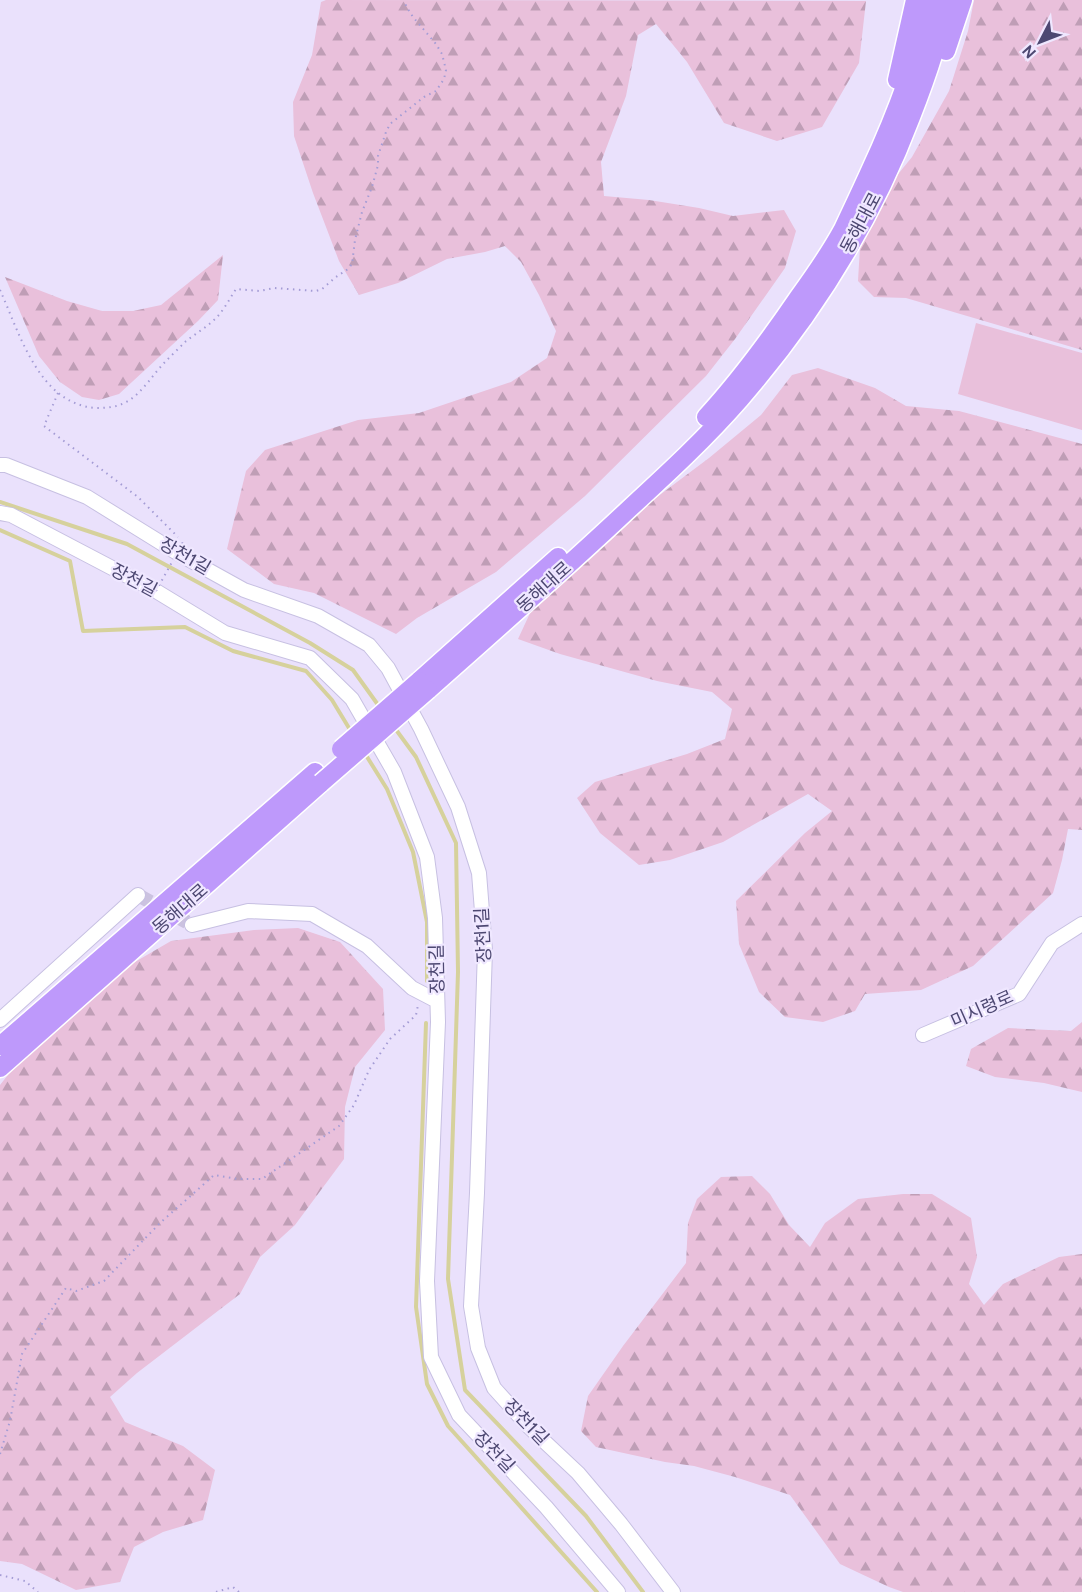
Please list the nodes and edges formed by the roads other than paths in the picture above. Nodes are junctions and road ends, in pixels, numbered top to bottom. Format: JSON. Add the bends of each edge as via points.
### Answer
{"nodes":[{"id":1,"x":915,"y":0,"type":"edge"},
{"id":2,"x":930,"y":0,"type":"edge"},
{"id":3,"x":947,"y":0,"type":"edge"},
{"id":4,"x":963,"y":0,"type":"edge"},
{"id":5,"x":900,"y":123,"type":"junction"},
{"id":6,"x":0,"y":465,"type":"edge"},
{"id":7,"x":0,"y":513,"type":"edge"},
{"id":8,"x":318,"y":777,"type":"junction"},
{"id":9,"x":138,"y":895,"type":"dead end"},
{"id":10,"x":1082,"y":924,"type":"edge"},
{"id":11,"x":192,"y":925,"type":"tunnel mouth"},
{"id":12,"x":437,"y":1001,"type":"junction"},
{"id":13,"x":0,"y":1020,"type":"edge"},
{"id":14,"x":923,"y":1035,"type":"dead end"},
{"id":15,"x":0,"y":1046,"type":"edge"},
{"id":16,"x":0,"y":1068,"type":"edge"},
{"id":17,"x":667,"y":1590,"type":"edge"},
{"id":18,"x":618,"y":1592,"type":"edge"}],
"edges":[{"from":1,"to":5,"type":"main road","via":[[896,87]]},
{"from":2,"to":5,"type":"main road","name":"동해대로"},
{"from":3,"to":5,"type":"main road","name":"동해대로","via":[[928,73]]},
{"from":4,"to":5,"type":"main road","via":[[938,78]]},
{"from":5,"to":8,"type":"main road","name":"동해대로","bridge":true,"via":[[842,231],[776,331],[730,390],[639,486]]},
{"from":6,"to":17,"type":"street","name":"장천1길","via":[[87,497],[244,590],[318,616],[369,645],[388,668],[458,807],[479,873],[485,950],[471,1305],[478,1348],[494,1388],[578,1473],[621,1524]]},
{"from":7,"to":12,"type":"street","name":"장천길","via":[[11,515],[156,591],[225,633],[310,658],[352,699],[394,772],[427,857],[435,918]]},
{"from":8,"to":15,"type":"main road","name":"동해대로"},
{"from":8,"to":16,"type":"main road","name":"동해대로"},
{"from":9,"to":13,"type":"street"},
{"from":10,"to":14,"type":"street","name":"미시령로","via":[[1052,943],[1019,994]]},
{"from":11,"to":12,"type":"street","via":[[248,911],[312,914],[367,946],[412,988]]},
{"from":12,"to":18,"type":"street","name":"장천길","via":[[427,1281],[432,1357],[459,1415],[546,1506]]}]}
